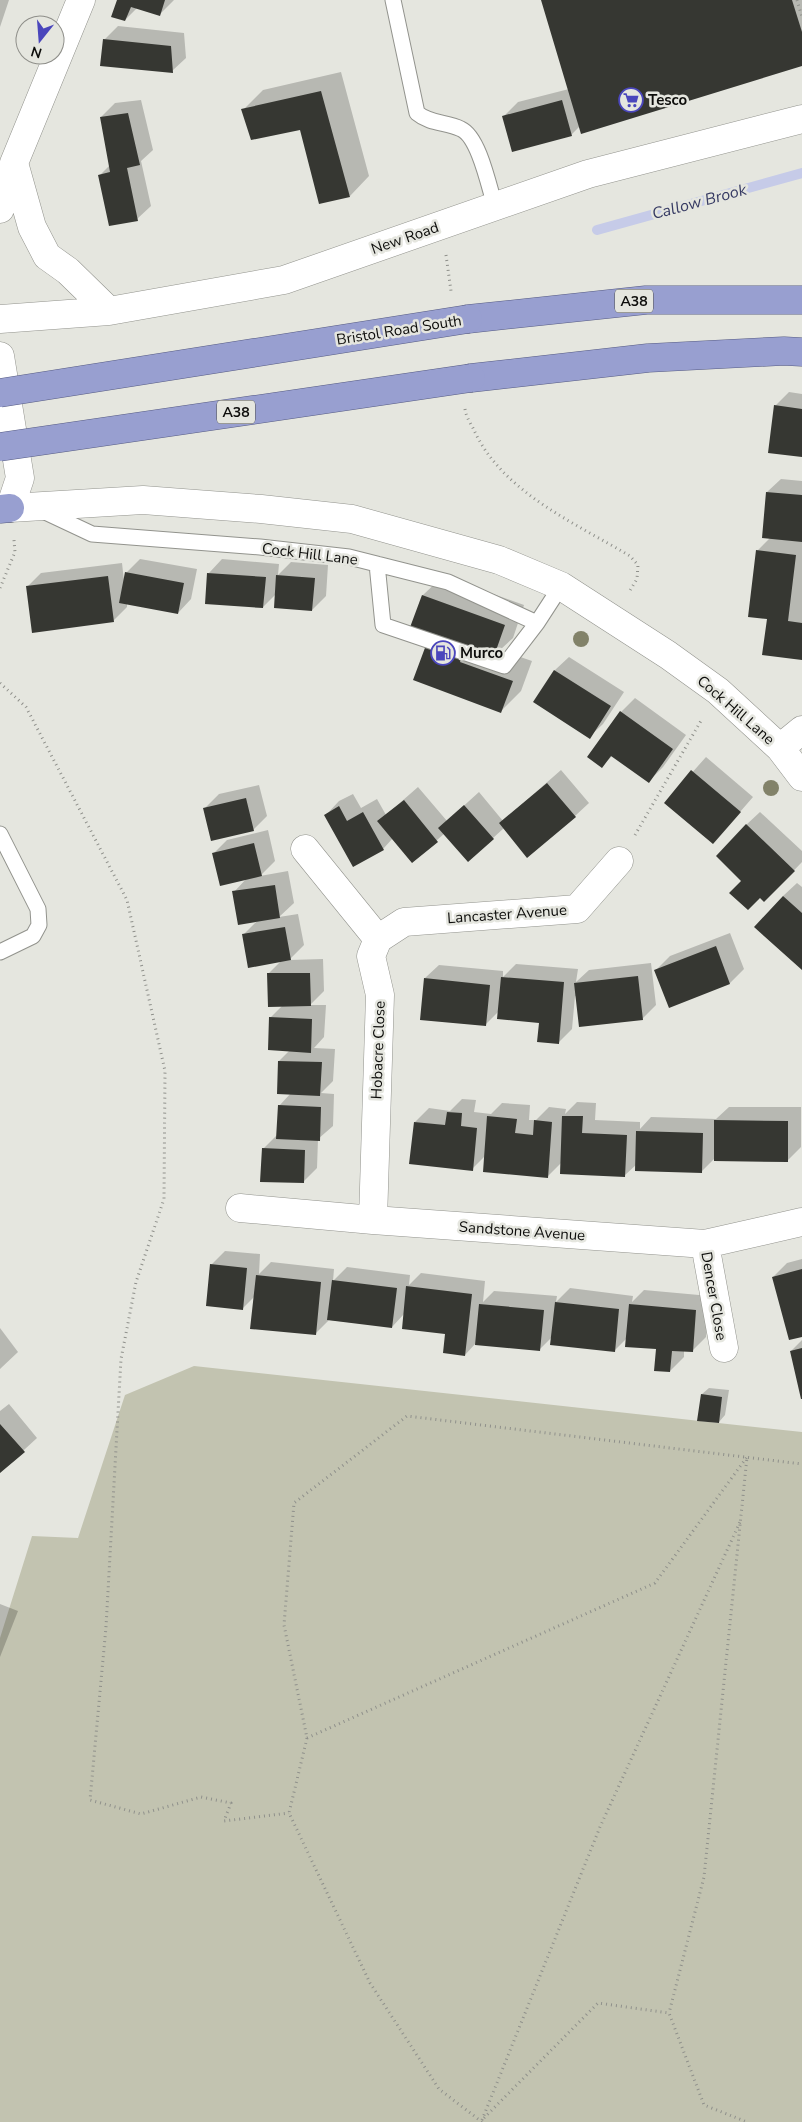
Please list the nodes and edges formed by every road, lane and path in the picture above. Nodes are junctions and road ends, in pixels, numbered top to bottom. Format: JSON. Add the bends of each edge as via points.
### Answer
{"nodes":[{"id":1,"x":81,"y":0,"type":"edge"},
{"id":2,"x":393,"y":0,"type":"edge"},
{"id":3,"x":797,"y":0,"type":"edge"},
{"id":4,"x":802,"y":16,"type":"edge"},
{"id":5,"x":802,"y":119,"type":"edge"},
{"id":6,"x":14,"y":163,"type":"junction"},
{"id":7,"x":496,"y":206,"type":"junction"},
{"id":8,"x":0,"y":209,"type":"edge"},
{"id":9,"x":442,"y":225,"type":"junction"},
{"id":10,"x":451,"y":294,"type":"dead end"},
{"id":11,"x":802,"y":300,"type":"edge"},
{"id":12,"x":109,"y":311,"type":"junction"},
{"id":13,"x":0,"y":319,"type":"edge"},
{"id":14,"x":802,"y":352,"type":"edge"},
{"id":15,"x":0,"y":356,"type":"edge"},
{"id":16,"x":468,"y":390,"type":"junction"},
{"id":17,"x":0,"y":393,"type":"edge"},
{"id":18,"x":0,"y":447,"type":"edge"},
{"id":19,"x":11,"y":505,"type":"edge"},
{"id":20,"x":377,"y":564,"type":"junction"},
{"id":21,"x":561,"y":586,"type":"junction"},
{"id":22,"x":0,"y":588,"type":"edge"},
{"id":23,"x":611,"y":619,"type":"junction"},
{"id":24,"x":537,"y":623,"type":"junction"},
{"id":25,"x":0,"y":683,"type":"edge"},
{"id":26,"x":718,"y":691,"type":"junction"},
{"id":27,"x":802,"y":730,"type":"edge"},
{"id":28,"x":780,"y":748,"type":"junction"},
{"id":29,"x":802,"y":777,"type":"edge"},
{"id":30,"x":0,"y":834,"type":"edge"},
{"id":31,"x":305,"y":849,"type":"dead end"},
{"id":32,"x":5,"y":856,"type":"edge"},
{"id":33,"x":619,"y":861,"type":"joint"},
{"id":34,"x":378,"y":939,"type":"junction"},
{"id":35,"x":0,"y":952,"type":"edge"},
{"id":36,"x":240,"y":1208,"type":"dead end"},
{"id":37,"x":373,"y":1220,"type":"junction"},
{"id":38,"x":802,"y":1222,"type":"edge"},
{"id":39,"x":705,"y":1244,"type":"junction"},
{"id":40,"x":724,"y":1348,"type":"dead end"},
{"id":41,"x":748,"y":1457,"type":"junction"},
{"id":42,"x":802,"y":1464,"type":"edge"},
{"id":43,"x":741,"y":1519,"type":"junction"},
{"id":44,"x":307,"y":1738,"type":"junction"},
{"id":45,"x":290,"y":1813,"type":"junction"},
{"id":46,"x":669,"y":2013,"type":"junction"},
{"id":47,"x":482,"y":2121,"type":"edge"},
{"id":48,"x":747,"y":2122,"type":"edge"}],
"edges":[{"from":1,"to":6,"type":"street"},
{"from":2,"to":7,"type":"lane","via":[[417,113],[424,119],[461,128],[469,134]]},
{"from":3,"to":4,"type":"path"},
{"from":5,"to":7,"type":"street","name":"New Road","via":[[588,174]]},
{"from":6,"to":8,"type":"street"},
{"from":6,"to":12,"type":"street","via":[[32,227],[47,256],[68,271]]},
{"from":7,"to":9,"type":"street","name":"New Road"},
{"from":9,"to":10,"type":"path"},
{"from":9,"to":12,"type":"street","name":"New Road","via":[[284,280]]},
{"from":11,"to":17,"type":"highway","name":"Bristol Road South","number":"A38","bridge":true,"via":[[646,300],[468,319]]},
{"from":12,"to":13,"type":"street","name":"New Road"},
{"from":14,"to":16,"type":"highway","number":"A38","via":[[648,358]]},
{"from":15,"to":19,"type":"street","via":[[20,478]]},
{"from":16,"to":18,"type":"highway","number":"A38","bridge":true},
{"from":16,"to":23,"type":"path","via":[[465,412],[482,449],[508,476],[540,503],[630,556],[638,566],[637,579]]},
{"from":19,"to":20,"type":"lane","name":"Cock Hill Lane","via":[[92,534],[260,547],[350,557]]},
{"from":19,"to":21,"type":"street","name":"Cock Hill Lane","via":[[143,500],[352,519],[499,560]]},
{"from":19,"to":22,"type":"path","via":[[15,552]]},
{"from":20,"to":24,"type":"lane","name":"Cock Hill Lane","via":[[448,582]]},
{"from":20,"to":24,"type":"lane","via":[[383,625],[504,666]]},
{"from":21,"to":23,"type":"street","name":"Cock Hill Lane"},
{"from":21,"to":24,"type":"lane"},
{"from":23,"to":26,"type":"street","name":"Cock Hill Lane"},
{"from":25,"to":45,"type":"path","via":[[26,707],[127,900],[166,1072],[164,1199],[136,1282],[121,1359],[106,1627],[90,1800],[141,1814],[200,1797],[231,1803],[224,1821]]},
{"from":26,"to":28,"type":"street","name":"Cock Hill Lane"},
{"from":26,"to":33,"type":"path"},
{"from":27,"to":28,"type":"street"},
{"from":28,"to":29,"type":"street","name":"Cock Hill Lane"},
{"from":30,"to":32,"type":"lane"},
{"from":31,"to":34,"type":"street"},
{"from":32,"to":35,"type":"lane","via":[[38,909],[40,925],[33,936]]},
{"from":33,"to":34,"type":"street","name":"Lancaster Avenue","via":[[578,909],[404,922]]},
{"from":34,"to":37,"type":"street","name":"Hobacre Close","via":[[371,956],[380,995]]},
{"from":36,"to":37,"type":"street","name":"Sandstone Avenue"},
{"from":37,"to":39,"type":"street","name":"Sandstone Avenue"},
{"from":38,"to":39,"type":"street","name":"Sandstone Avenue"},
{"from":39,"to":40,"type":"street","name":"Dencer Close"},
{"from":41,"to":42,"type":"path"},
{"from":41,"to":43,"type":"path"},
{"from":41,"to":44,"type":"path","via":[[655,1583]]},
{"from":41,"to":44,"type":"path","via":[[407,1416],[294,1503],[284,1625]]},
{"from":43,"to":46,"type":"path","via":[[704,1877]]},
{"from":43,"to":47,"type":"path","via":[[600,1827]]},
{"from":44,"to":45,"type":"path"},
{"from":45,"to":47,"type":"path","via":[[370,1983],[439,2089]]},
{"from":46,"to":47,"type":"path","via":[[598,2003]]},
{"from":46,"to":48,"type":"path","via":[[704,2105]]}]}
